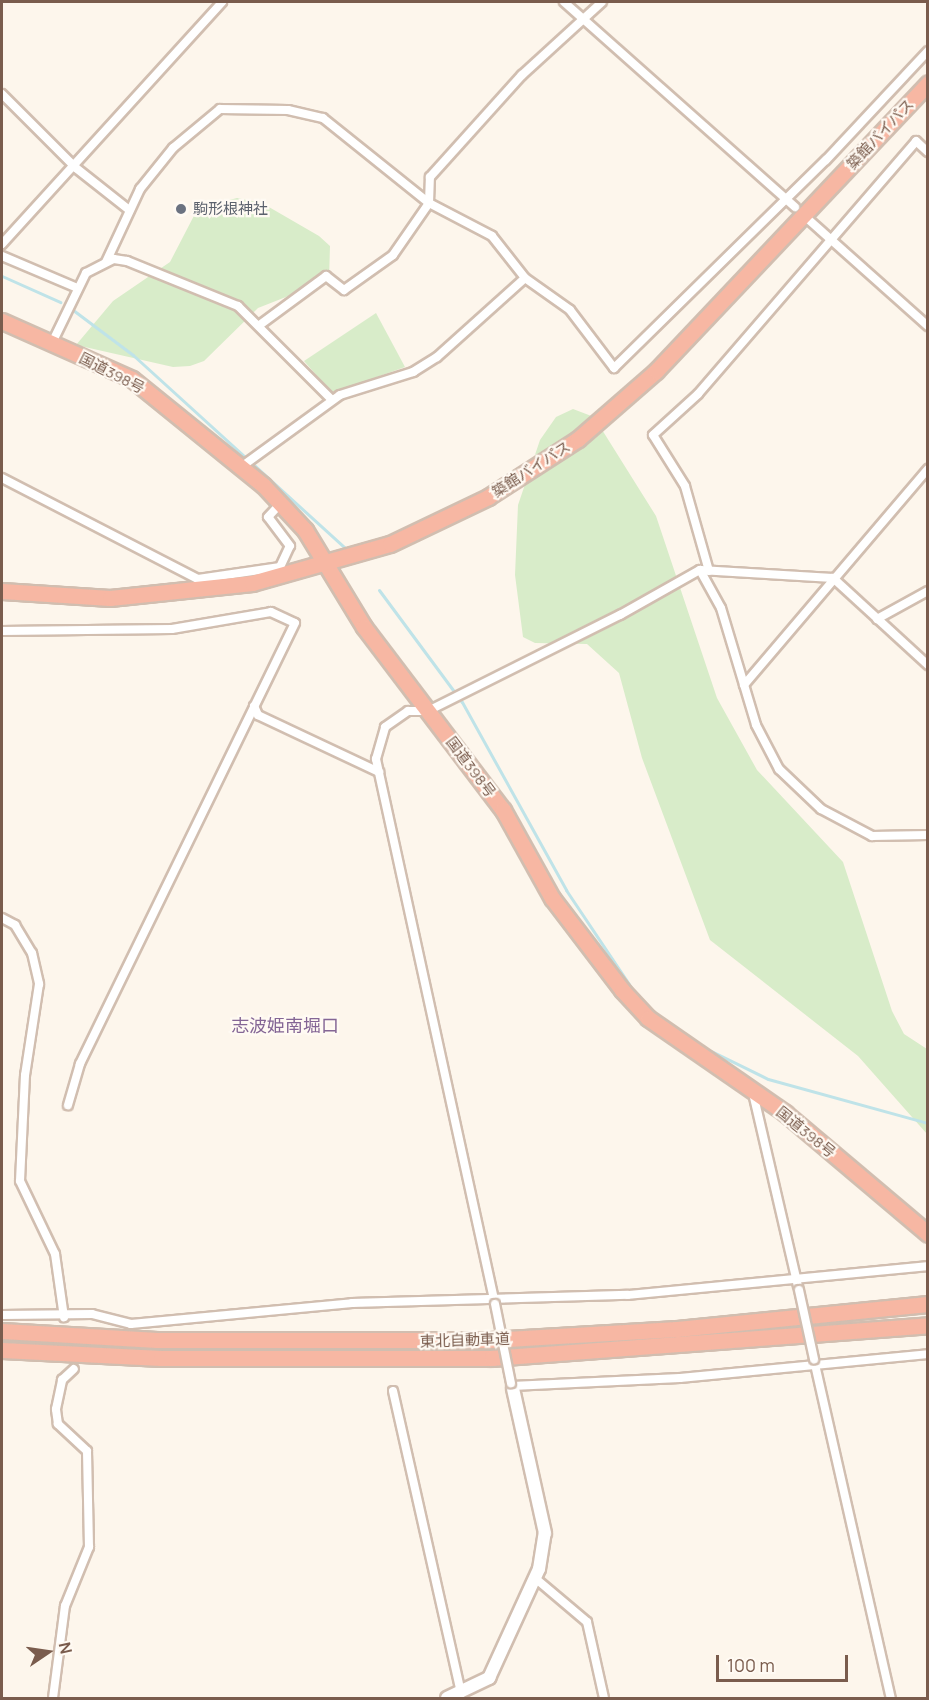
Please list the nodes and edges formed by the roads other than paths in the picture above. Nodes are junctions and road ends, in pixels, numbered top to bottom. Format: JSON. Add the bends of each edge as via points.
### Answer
{"nodes":[{"id":1,"x":222,"y":2,"type":"edge"},
{"id":2,"x":564,"y":2,"type":"edge"},
{"id":3,"x":602,"y":2,"type":"edge"},
{"id":4,"x":585,"y":21,"type":"junction"},
{"id":5,"x":927,"y":51,"type":"edge"},
{"id":6,"x":927,"y":83,"type":"edge"},
{"id":7,"x":2,"y":94,"type":"edge"},
{"id":8,"x":927,"y":152,"type":"edge"},
{"id":9,"x":76,"y":168,"type":"junction"},
{"id":10,"x":785,"y":198,"type":"junction"},
{"id":11,"x":429,"y":203,"type":"junction"},
{"id":12,"x":795,"y":207,"type":"dead end"},
{"id":13,"x":128,"y":209,"type":"junction"},
{"id":14,"x":810,"y":221,"type":"dead end"},
{"id":15,"x":832,"y":239,"type":"junction"},
{"id":16,"x":2,"y":244,"type":"edge"},
{"id":17,"x":2,"y":256,"type":"edge"},
{"id":18,"x":106,"y":262,"type":"junction"},
{"id":19,"x":525,"y":278,"type":"junction"},
{"id":20,"x":75,"y":287,"type":"junction"},
{"id":21,"x":2,"y":321,"type":"edge"},
{"id":22,"x":261,"y":324,"type":"junction"},
{"id":23,"x":927,"y":326,"type":"edge"},
{"id":24,"x":52,"y":343,"type":"junction"},
{"id":25,"x":332,"y":400,"type":"junction"},
{"id":26,"x":244,"y":464,"type":"junction"},
{"id":27,"x":927,"y":469,"type":"edge"},
{"id":28,"x":2,"y":478,"type":"edge"},
{"id":29,"x":281,"y":503,"type":"junction"},
{"id":30,"x":326,"y":565,"type":"junction"},
{"id":31,"x":704,"y":570,"type":"junction"},
{"id":32,"x":833,"y":578,"type":"junction"},
{"id":33,"x":2,"y":591,"type":"edge"},
{"id":34,"x":927,"y":591,"type":"edge"},
{"id":35,"x":877,"y":619,"type":"junction"},
{"id":36,"x":2,"y":631,"type":"edge"},
{"id":37,"x":927,"y":665,"type":"edge"},
{"id":38,"x":744,"y":685,"type":"junction"},
{"id":39,"x":254,"y":706,"type":"junction"},
{"id":40,"x":428,"y":711,"type":"junction"},
{"id":41,"x":379,"y":772,"type":"junction"},
{"id":42,"x":927,"y":835,"type":"edge"},
{"id":43,"x":2,"y":918,"type":"edge"},
{"id":44,"x":753,"y":1093,"type":"junction"},
{"id":45,"x":68,"y":1105,"type":"dead end"},
{"id":46,"x":926,"y":1231,"type":"edge"},
{"id":47,"x":927,"y":1266,"type":"edge"},
{"id":48,"x":798,"y":1286,"type":"junction"},
{"id":49,"x":494,"y":1301,"type":"junction"},
{"id":50,"x":927,"y":1302,"type":"edge"},
{"id":51,"x":2,"y":1315,"type":"edge"},
{"id":52,"x":77,"y":1315,"type":"junction"},
{"id":53,"x":64,"y":1317,"type":"junction"},
{"id":54,"x":927,"y":1325,"type":"edge"},
{"id":55,"x":75,"y":1327,"type":"dead end"},
{"id":56,"x":2,"y":1331,"type":"edge"},
{"id":57,"x":2,"y":1350,"type":"edge"},
{"id":58,"x":927,"y":1354,"type":"edge"},
{"id":59,"x":815,"y":1362,"type":"junction"},
{"id":60,"x":74,"y":1369,"type":"dead end"},
{"id":61,"x":512,"y":1386,"type":"junction"},
{"id":62,"x":393,"y":1391,"type":"dead end"},
{"id":63,"x":536,"y":1578,"type":"junction"},
{"id":64,"x":461,"y":1693,"type":"junction"},
{"id":65,"x":52,"y":1698,"type":"edge"},
{"id":66,"x":447,"y":1698,"type":"edge"},
{"id":67,"x":604,"y":1698,"type":"edge"},
{"id":68,"x":891,"y":1698,"type":"edge"}],
"edges":[{"from":1,"to":9,"type":"street"},
{"from":2,"to":4,"type":"street"},
{"from":3,"to":4,"type":"street"},
{"from":4,"to":10,"type":"street"},
{"from":4,"to":11,"type":"street","via":[[522,75],[430,177]]},
{"from":5,"to":10,"type":"street"},
{"from":6,"to":30,"type":"highway","name":"築館バイパス","via":[[684,343],[603,420],[521,478],[456,515]]},
{"from":7,"to":9,"type":"street"},
{"from":8,"to":15,"type":"street","via":[[916,141]]},
{"from":9,"to":13,"type":"street"},
{"from":9,"to":16,"type":"street"},
{"from":10,"to":12,"type":"street"},
{"from":10,"to":19,"type":"street","via":[[614,368],[570,309]]},
{"from":11,"to":13,"type":"street","via":[[323,118],[235,107],[220,109],[172,148]]},
{"from":11,"to":19,"type":"street","via":[[492,236]]},
{"from":11,"to":22,"type":"street","via":[[393,255],[358,282],[344,290],[326,276]]},
{"from":13,"to":18,"type":"street"},
{"from":14,"to":15,"type":"street"},
{"from":15,"to":23,"type":"street"},
{"from":15,"to":31,"type":"street","via":[[698,394],[653,435],[685,486]]},
{"from":17,"to":20,"type":"street"},
{"from":18,"to":20,"type":"street","via":[[86,273]]},
{"from":18,"to":22,"type":"street","via":[[127,261],[186,282],[238,306]]},
{"from":19,"to":25,"type":"street","via":[[413,372]]},
{"from":20,"to":24,"type":"street"},
{"from":21,"to":24,"type":"highway","name":"国道398号"},
{"from":22,"to":25,"type":"street"},
{"from":24,"to":26,"type":"highway","name":"国道398号","via":[[148,390]]},
{"from":25,"to":26,"type":"street"},
{"from":26,"to":29,"type":"highway","name":"国道398号"},
{"from":27,"to":32,"type":"street"},
{"from":28,"to":29,"type":"street","via":[[198,579],[280,567],[290,546],[268,517]]},
{"from":29,"to":30,"type":"highway","name":"国道398号"},
{"from":30,"to":33,"type":"highway","name":"築館バイパス","via":[[252,583],[160,596]]},
{"from":30,"to":40,"type":"highway","name":"国道398号","via":[[364,627]]},
{"from":31,"to":32,"type":"street"},
{"from":31,"to":38,"type":"street","via":[[722,608]]},
{"from":31,"to":40,"type":"street"},
{"from":32,"to":35,"type":"street"},
{"from":32,"to":38,"type":"street"},
{"from":34,"to":35,"type":"street"},
{"from":35,"to":37,"type":"street"},
{"from":36,"to":39,"type":"street","via":[[172,629],[271,612],[295,623]]},
{"from":38,"to":42,"type":"street","via":[[767,751],[821,809],[872,836]]},
{"from":39,"to":41,"type":"street","via":[[258,715]]},
{"from":39,"to":45,"type":"street","via":[[80,1064]]},
{"from":40,"to":41,"type":"street","via":[[408,711],[385,727],[378,740]]},
{"from":40,"to":44,"type":"highway","name":"国道398号","via":[[503,810],[552,898],[621,990],[648,1018]]},
{"from":41,"to":49,"type":"street"},
{"from":43,"to":53,"type":"street","via":[[15,925],[32,953],[39,984],[25,1075],[20,1181],[52,1244]]},
{"from":44,"to":46,"type":"highway","name":"国道398号","via":[[785,1113]]},
{"from":44,"to":48,"type":"street"},
{"from":47,"to":48,"type":"street"},
{"from":48,"to":49,"type":"street"},
{"from":48,"to":59,"type":"street","bridge":true},
{"from":49,"to":52,"type":"street","via":[[352,1303],[131,1324]]},
{"from":49,"to":61,"type":"street","bridge":true},
{"from":50,"to":56,"type":"highway","name":"東北自動車道","via":[[677,1329],[490,1340],[157,1340]]},
{"from":51,"to":53,"type":"street"},
{"from":52,"to":53,"type":"street"},
{"from":52,"to":55,"type":"street"},
{"from":54,"to":57,"type":"highway","name":"東北自動車道","via":[[492,1358],[161,1359]]},
{"from":58,"to":59,"type":"street"},
{"from":59,"to":61,"type":"street"},
{"from":59,"to":68,"type":"street"},
{"from":60,"to":65,"type":"street","via":[[62,1380],[56,1409],[58,1424],[80,1439],[87,1451],[89,1547],[65,1606]]},
{"from":61,"to":63,"type":"street","via":[[545,1533]]},
{"from":62,"to":64,"type":"street"},
{"from":63,"to":64,"type":"street","via":[[489,1678]]},
{"from":63,"to":67,"type":"street","via":[[587,1622]]},
{"from":64,"to":66,"type":"street"}]}
